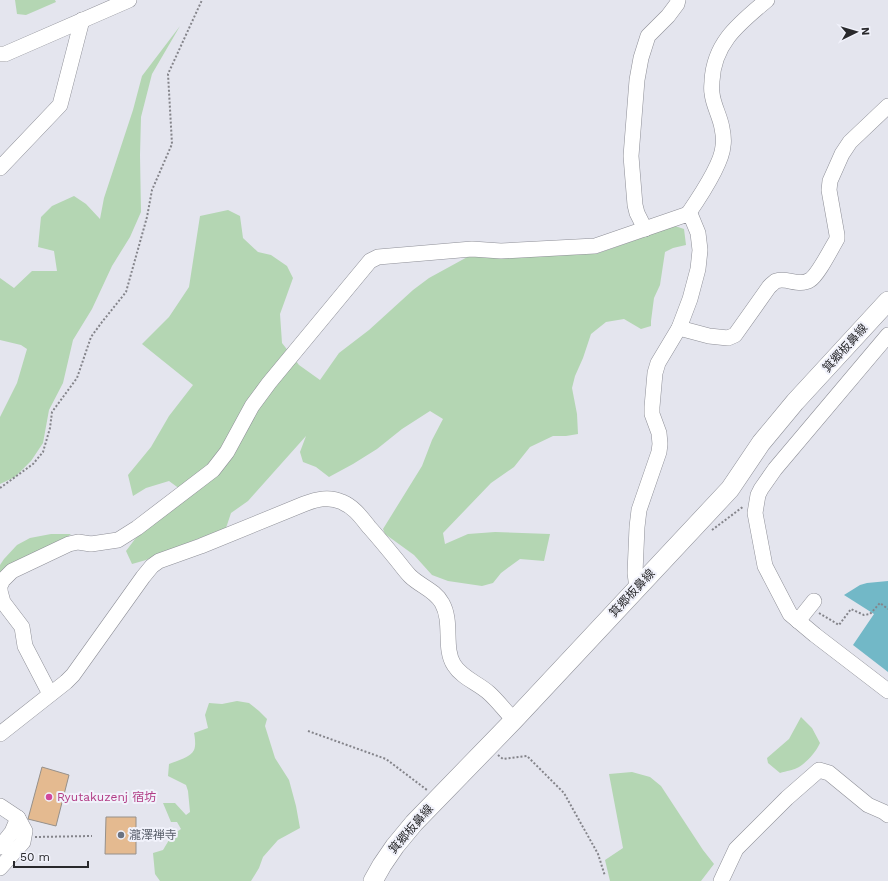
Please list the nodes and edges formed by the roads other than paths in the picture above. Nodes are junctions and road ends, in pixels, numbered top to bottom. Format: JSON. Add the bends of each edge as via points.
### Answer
{"nodes":[{"id":1,"x":129,"y":0,"type":"edge"},
{"id":2,"x":678,"y":0,"type":"edge"},
{"id":3,"x":767,"y":0,"type":"edge"},
{"id":4,"x":82,"y":20,"type":"junction"},
{"id":5,"x":0,"y":54,"type":"edge"},
{"id":6,"x":888,"y":106,"type":"edge"},
{"id":7,"x":0,"y":168,"type":"edge"},
{"id":8,"x":688,"y":214,"type":"junction"},
{"id":9,"x":645,"y":229,"type":"junction"},
{"id":10,"x":888,"y":301,"type":"edge"},
{"id":11,"x":679,"y":328,"type":"junction"},
{"id":12,"x":888,"y":335,"type":"edge"},
{"id":13,"x":637,"y":588,"type":"junction"},
{"id":14,"x":0,"y":590,"type":"edge"},
{"id":15,"x":811,"y":604,"type":"road end"},
{"id":16,"x":798,"y":621,"type":"junction"},
{"id":17,"x":888,"y":691,"type":"edge"},
{"id":18,"x":50,"y":694,"type":"junction"},
{"id":19,"x":514,"y":720,"type":"junction"},
{"id":20,"x":0,"y":734,"type":"edge"},
{"id":21,"x":0,"y":806,"type":"edge"},
{"id":22,"x":888,"y":814,"type":"edge"},
{"id":23,"x":18,"y":818,"type":"junction"},
{"id":24,"x":0,"y":847,"type":"edge"},
{"id":25,"x":0,"y":868,"type":"edge"},
{"id":26,"x":373,"y":881,"type":"edge"},
{"id":27,"x":721,"y":881,"type":"edge"}],
"edges":[{"from":1,"to":4,"type":"street"},
{"from":2,"to":9,"type":"street","via":[[668,16],[648,36],[641,58],[632,156],[635,205]]},
{"from":3,"to":8,"type":"street","via":[[745,19],[719,51],[713,70],[711,92],[722,128],[723,147],[719,161]]},
{"from":4,"to":5,"type":"street"},
{"from":4,"to":7,"type":"street","via":[[60,105]]},
{"from":6,"to":11,"type":"street","via":[[850,142],[830,181],[829,190],[837,239],[815,277],[803,283],[776,281],[735,335],[728,338]]},
{"from":8,"to":9,"type":"street"},
{"from":8,"to":11,"type":"street","via":[[698,233],[700,250],[698,269]]},
{"from":9,"to":14,"type":"street","via":[[595,246],[501,251],[472,249],[378,257],[370,261],[269,383],[252,406],[227,452],[213,470],[118,540],[69,544],[12,571],[3,580]]},
{"from":10,"to":13,"type":"main road","name":"箕郷板鼻線","via":[[791,408],[730,489]]},
{"from":11,"to":13,"type":"street","via":[[658,363],[655,373],[652,414],[660,444],[639,510],[635,573]]},
{"from":12,"to":16,"type":"street","via":[[775,469],[757,499],[755,513],[765,566],[790,614]]},
{"from":13,"to":19,"type":"main road","name":"箕郷板鼻線"},
{"from":14,"to":18,"type":"street","via":[[3,602],[22,627],[25,646]]},
{"from":15,"to":16,"type":"street"},
{"from":16,"to":17,"type":"street"},
{"from":18,"to":19,"type":"street","via":[[73,675],[143,577],[159,560],[317,499],[329,499],[343,502],[355,510],[410,576],[438,597],[447,619],[452,663],[460,674],[489,694]]},
{"from":18,"to":20,"type":"street"},
{"from":19,"to":26,"type":"main road","name":"箕郷板鼻線","via":[[414,823],[395,846]]},
{"from":21,"to":23,"type":"street"},
{"from":22,"to":27,"type":"street","via":[[868,804],[829,773],[819,770],[736,849]]},
{"from":23,"to":24,"type":"street","via":[[12,832]]},
{"from":23,"to":25,"type":"street","via":[[25,830],[23,842]]}]}
